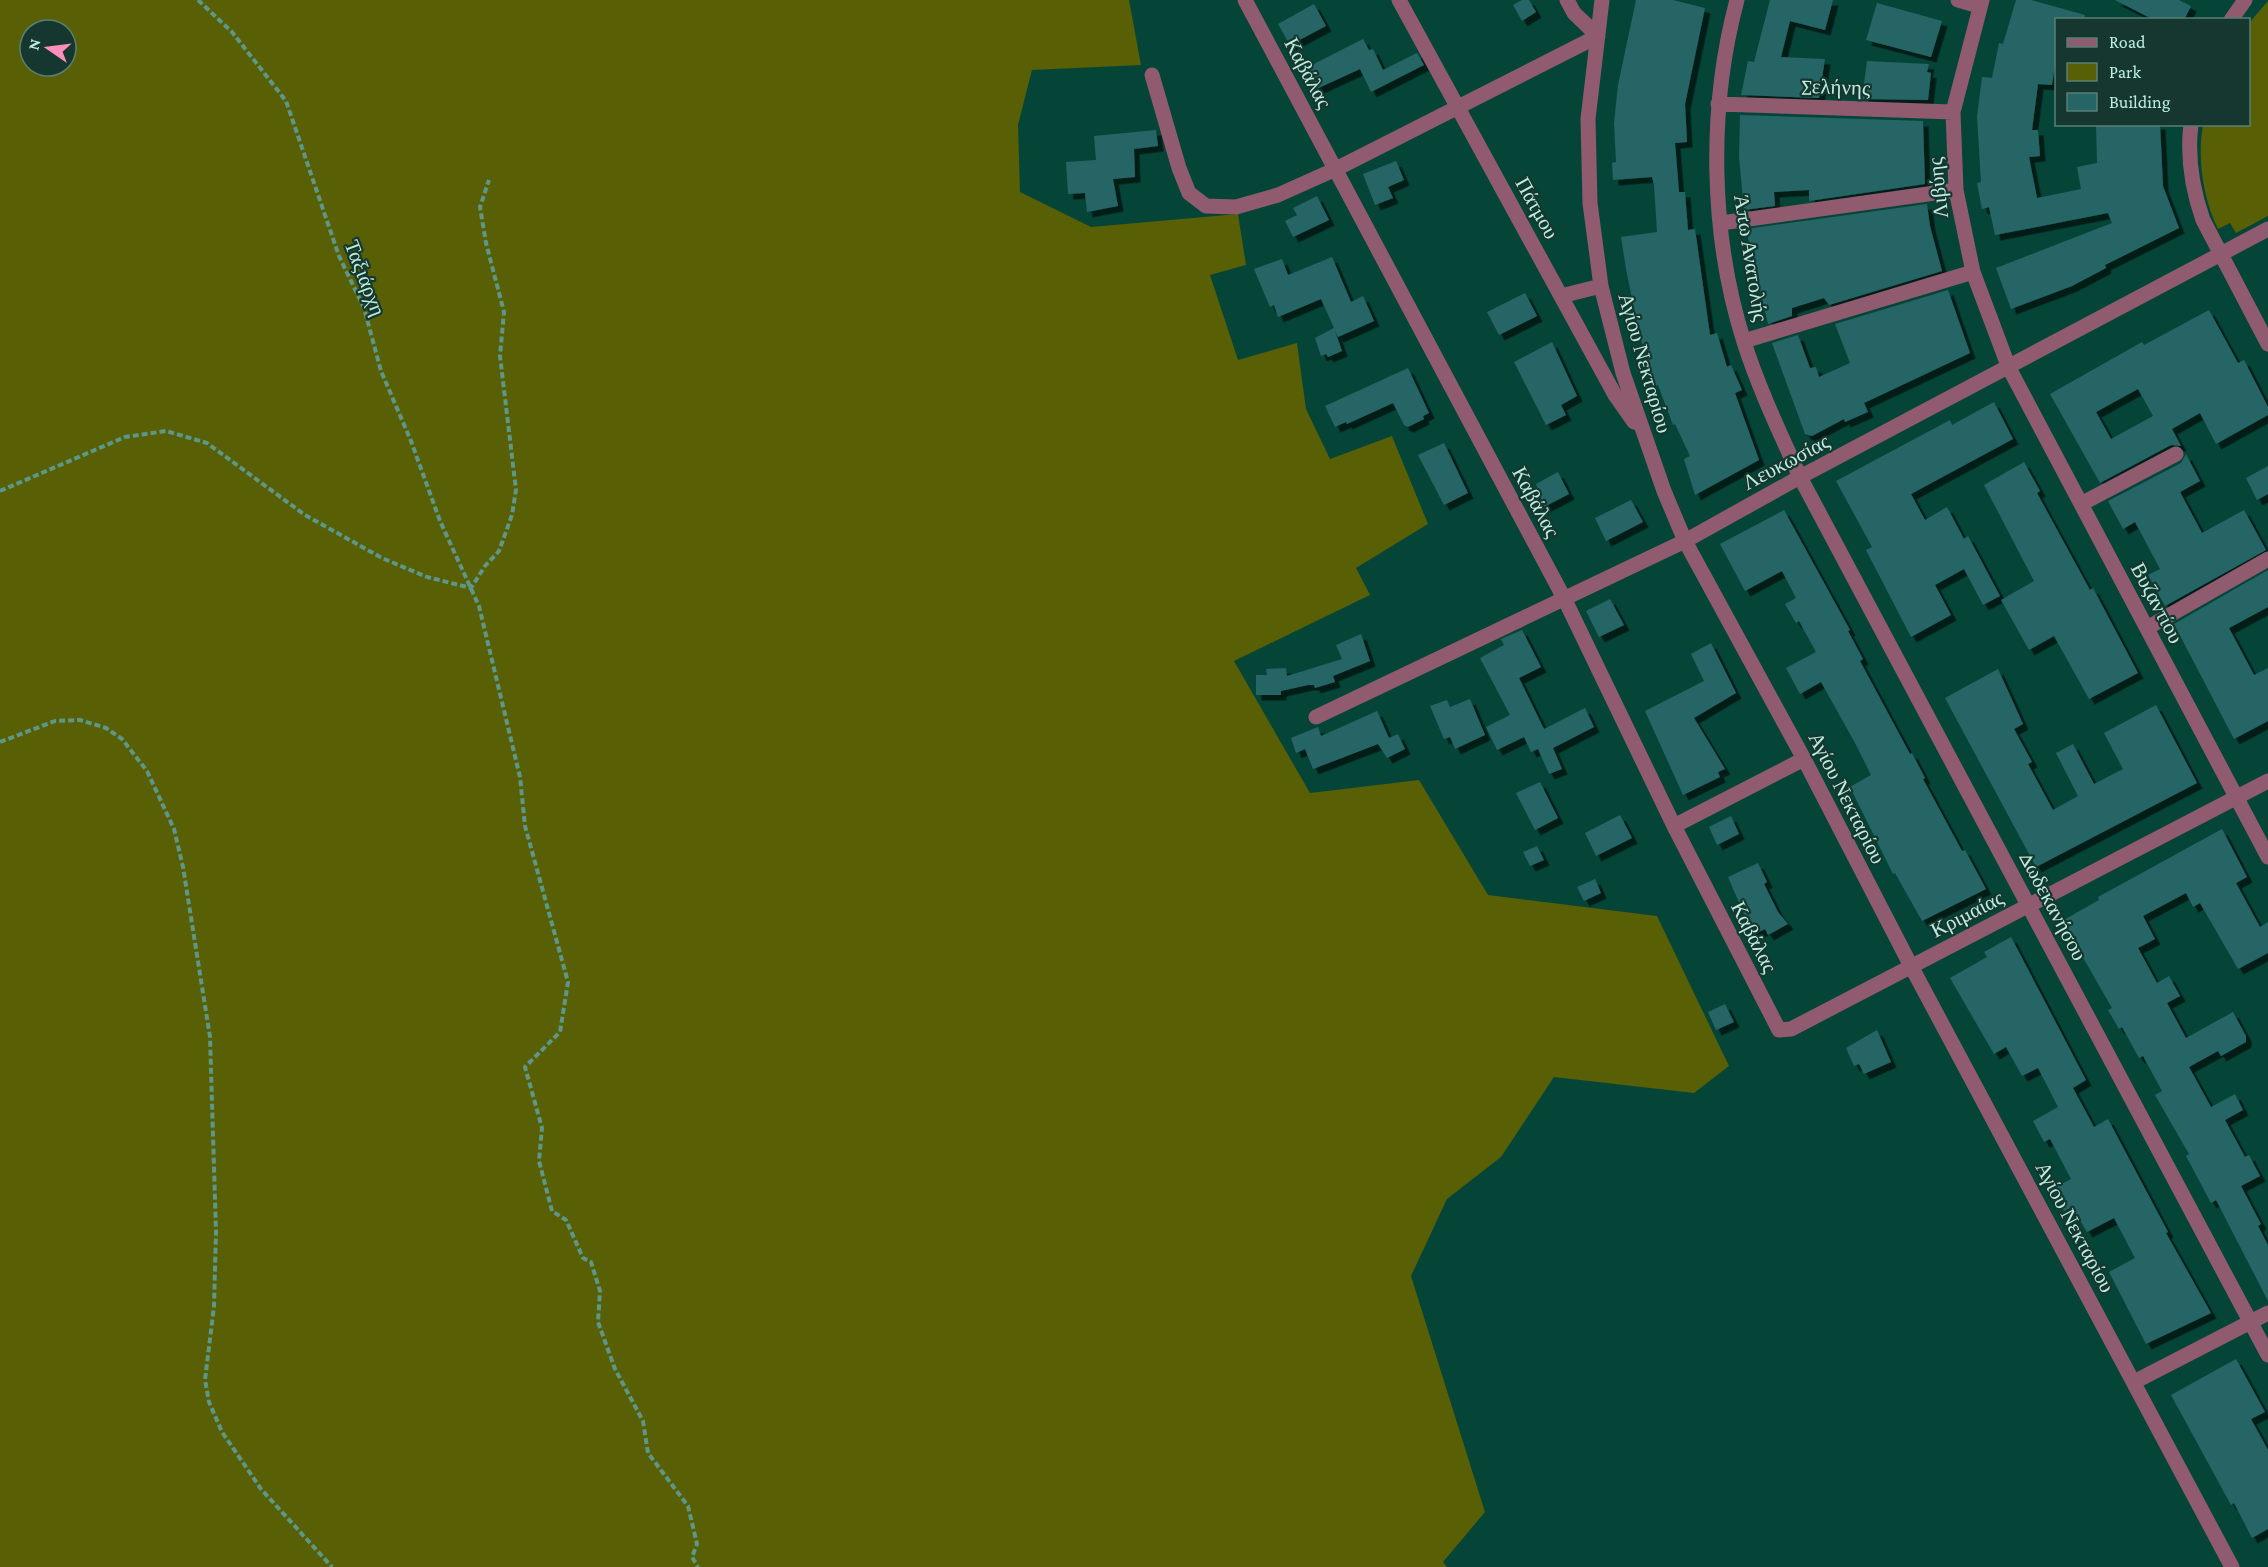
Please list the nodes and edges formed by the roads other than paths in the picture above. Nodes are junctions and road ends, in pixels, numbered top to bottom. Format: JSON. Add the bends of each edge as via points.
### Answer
{"nodes":[{"id":1,"x":1245,"y":0,"type":"edge"},
{"id":2,"x":1399,"y":0,"type":"edge"},
{"id":3,"x":1567,"y":0,"type":"edge"},
{"id":4,"x":1602,"y":0,"type":"edge"},
{"id":5,"x":1737,"y":0,"type":"edge"},
{"id":6,"x":1958,"y":0,"type":"edge"},
{"id":7,"x":2245,"y":0,"type":"edge"},
{"id":8,"x":1980,"y":3,"type":"edge"},
{"id":9,"x":2232,"y":18,"type":"edge"},
{"id":10,"x":1598,"y":36,"type":"junction"},
{"id":11,"x":1152,"y":75,"type":"dead end"},
{"id":12,"x":1718,"y":104,"type":"junction"},
{"id":13,"x":1459,"y":109,"type":"junction"},
{"id":14,"x":1953,"y":112,"type":"junction"},
{"id":15,"x":2192,"y":126,"type":"edge"},
{"id":16,"x":1336,"y":169,"type":"junction"},
{"id":17,"x":1956,"y":190,"type":"junction"},
{"id":18,"x":1721,"y":223,"type":"junction"},
{"id":19,"x":2268,"y":229,"type":"edge"},
{"id":20,"x":2220,"y":254,"type":"junction"},
{"id":21,"x":1973,"y":272,"type":"junction"},
{"id":22,"x":1601,"y":286,"type":"junction"},
{"id":23,"x":1561,"y":296,"type":"junction"},
{"id":24,"x":1744,"y":341,"type":"junction"},
{"id":25,"x":2268,"y":344,"type":"edge"},
{"id":26,"x":2009,"y":368,"type":"junction"},
{"id":27,"x":1642,"y":433,"type":"junction"},
{"id":28,"x":2176,"y":454,"type":"dead end"},
{"id":29,"x":1800,"y":477,"type":"junction"},
{"id":30,"x":2081,"y":504,"type":"junction"},
{"id":31,"x":1685,"y":541,"type":"junction"},
{"id":32,"x":2268,"y":559,"type":"edge"},
{"id":33,"x":1564,"y":600,"type":"junction"},
{"id":34,"x":2147,"y":628,"type":"junction"},
{"id":35,"x":1316,"y":717,"type":"dead end"},
{"id":36,"x":1804,"y":759,"type":"junction"},
{"id":37,"x":2268,"y":781,"type":"edge"},
{"id":38,"x":2237,"y":798,"type":"junction"},
{"id":39,"x":1674,"y":826,"type":"junction"},
{"id":40,"x":2268,"y":857,"type":"edge"},
{"id":41,"x":2028,"y":906,"type":"junction"},
{"id":42,"x":1911,"y":966,"type":"junction"},
{"id":43,"x":1779,"y":1030,"type":"joint"},
{"id":44,"x":2268,"y":1313,"type":"edge"},
{"id":45,"x":2250,"y":1322,"type":"junction"},
{"id":46,"x":2268,"y":1355,"type":"edge"},
{"id":47,"x":2134,"y":1382,"type":"junction"},
{"id":48,"x":2232,"y":1567,"type":"edge"}],
"edges":[{"from":1,"to":16,"type":"street","name":"Καβάλας"},
{"from":2,"to":13,"type":"street","name":"Πάτμου"},
{"from":3,"to":10,"type":"street","via":[[1574,14]]},
{"from":4,"to":10,"type":"street","name":"Αγίου Νεκταρίου"},
{"from":5,"to":12,"type":"street","name":"Άπω Ανατολής"},
{"from":6,"to":8,"type":"street"},
{"from":7,"to":9,"type":"street"},
{"from":8,"to":14,"type":"street","name":"Λιβύης"},
{"from":10,"to":13,"type":"street"},
{"from":10,"to":22,"type":"street","name":"Αγίου Νεκταρίου","via":[[1588,119],[1590,203]]},
{"from":11,"to":16,"type":"street","via":[[1179,168],[1190,193],[1206,206],[1236,207],[1278,195]]},
{"from":12,"to":14,"type":"street","name":"Σελήνης"},
{"from":12,"to":18,"type":"street","name":"Άπω Ανατολής"},
{"from":13,"to":16,"type":"street"},
{"from":13,"to":23,"type":"street","name":"Πάτμου"},
{"from":14,"to":17,"type":"street","name":"Λιβύης"},
{"from":15,"to":20,"type":"street","via":[[2190,167],[2195,198]]},
{"from":16,"to":33,"type":"street","name":"Καβάλας"},
{"from":17,"to":18,"type":"street"},
{"from":17,"to":21,"type":"street","name":"Λιβύης"},
{"from":18,"to":24,"type":"street","name":"Άπω Ανατολής"},
{"from":19,"to":20,"type":"street","name":"Λευκωσίας"},
{"from":20,"to":25,"type":"street"},
{"from":20,"to":26,"type":"street","name":"Λευκωσίας"},
{"from":21,"to":24,"type":"street"},
{"from":21,"to":26,"type":"street","name":"Λιβύης"},
{"from":22,"to":23,"type":"street"},
{"from":22,"to":27,"type":"street","name":"Αγίου Νεκταρίου"},
{"from":23,"to":27,"type":"street","name":"Πάτμου","via":[[1615,395]]},
{"from":24,"to":29,"type":"street","name":"Άπω Ανατολής"},
{"from":26,"to":29,"type":"street","name":"Λευκωσίας"},
{"from":26,"to":30,"type":"street","name":"Βυζαντίου"},
{"from":27,"to":31,"type":"street","name":"Αγίου Νεκταρίου"},
{"from":28,"to":30,"type":"street"},
{"from":29,"to":31,"type":"street","name":"Λευκωσίας"},
{"from":29,"to":41,"type":"street","name":"Δωδεκανήσου"},
{"from":30,"to":34,"type":"street","name":"Βυζαντίου"},
{"from":31,"to":33,"type":"street","name":"Λευκωσίας"},
{"from":31,"to":36,"type":"street","name":"Αγίου Νεκταρίου"},
{"from":32,"to":34,"type":"street"},
{"from":33,"to":35,"type":"street","name":"Λευκωσίας"},
{"from":33,"to":39,"type":"street","name":"Καβάλας"},
{"from":34,"to":38,"type":"street","name":"Βυζαντίου"},
{"from":36,"to":39,"type":"street"},
{"from":36,"to":42,"type":"street","name":"Αγίου Νεκταρίου"},
{"from":37,"to":38,"type":"street","name":"Κριμαίας"},
{"from":38,"to":40,"type":"street","name":"Βυζαντίου"},
{"from":38,"to":41,"type":"street","name":"Κριμαίας"},
{"from":39,"to":43,"type":"street","name":"Καβάλας"},
{"from":41,"to":42,"type":"street","name":"Κριμαίας"},
{"from":41,"to":45,"type":"street","name":"Δωδεκανήσου"},
{"from":42,"to":43,"type":"street","name":"Κριμαίας","via":[[1791,1029]]},
{"from":42,"to":47,"type":"street","name":"Αγίου Νεκταρίου"},
{"from":44,"to":45,"type":"street"},
{"from":45,"to":46,"type":"street","name":"Δωδεκανήσου"},
{"from":45,"to":47,"type":"street"},
{"from":47,"to":48,"type":"street","name":"Αγίου Νεκταρίου"}]}
